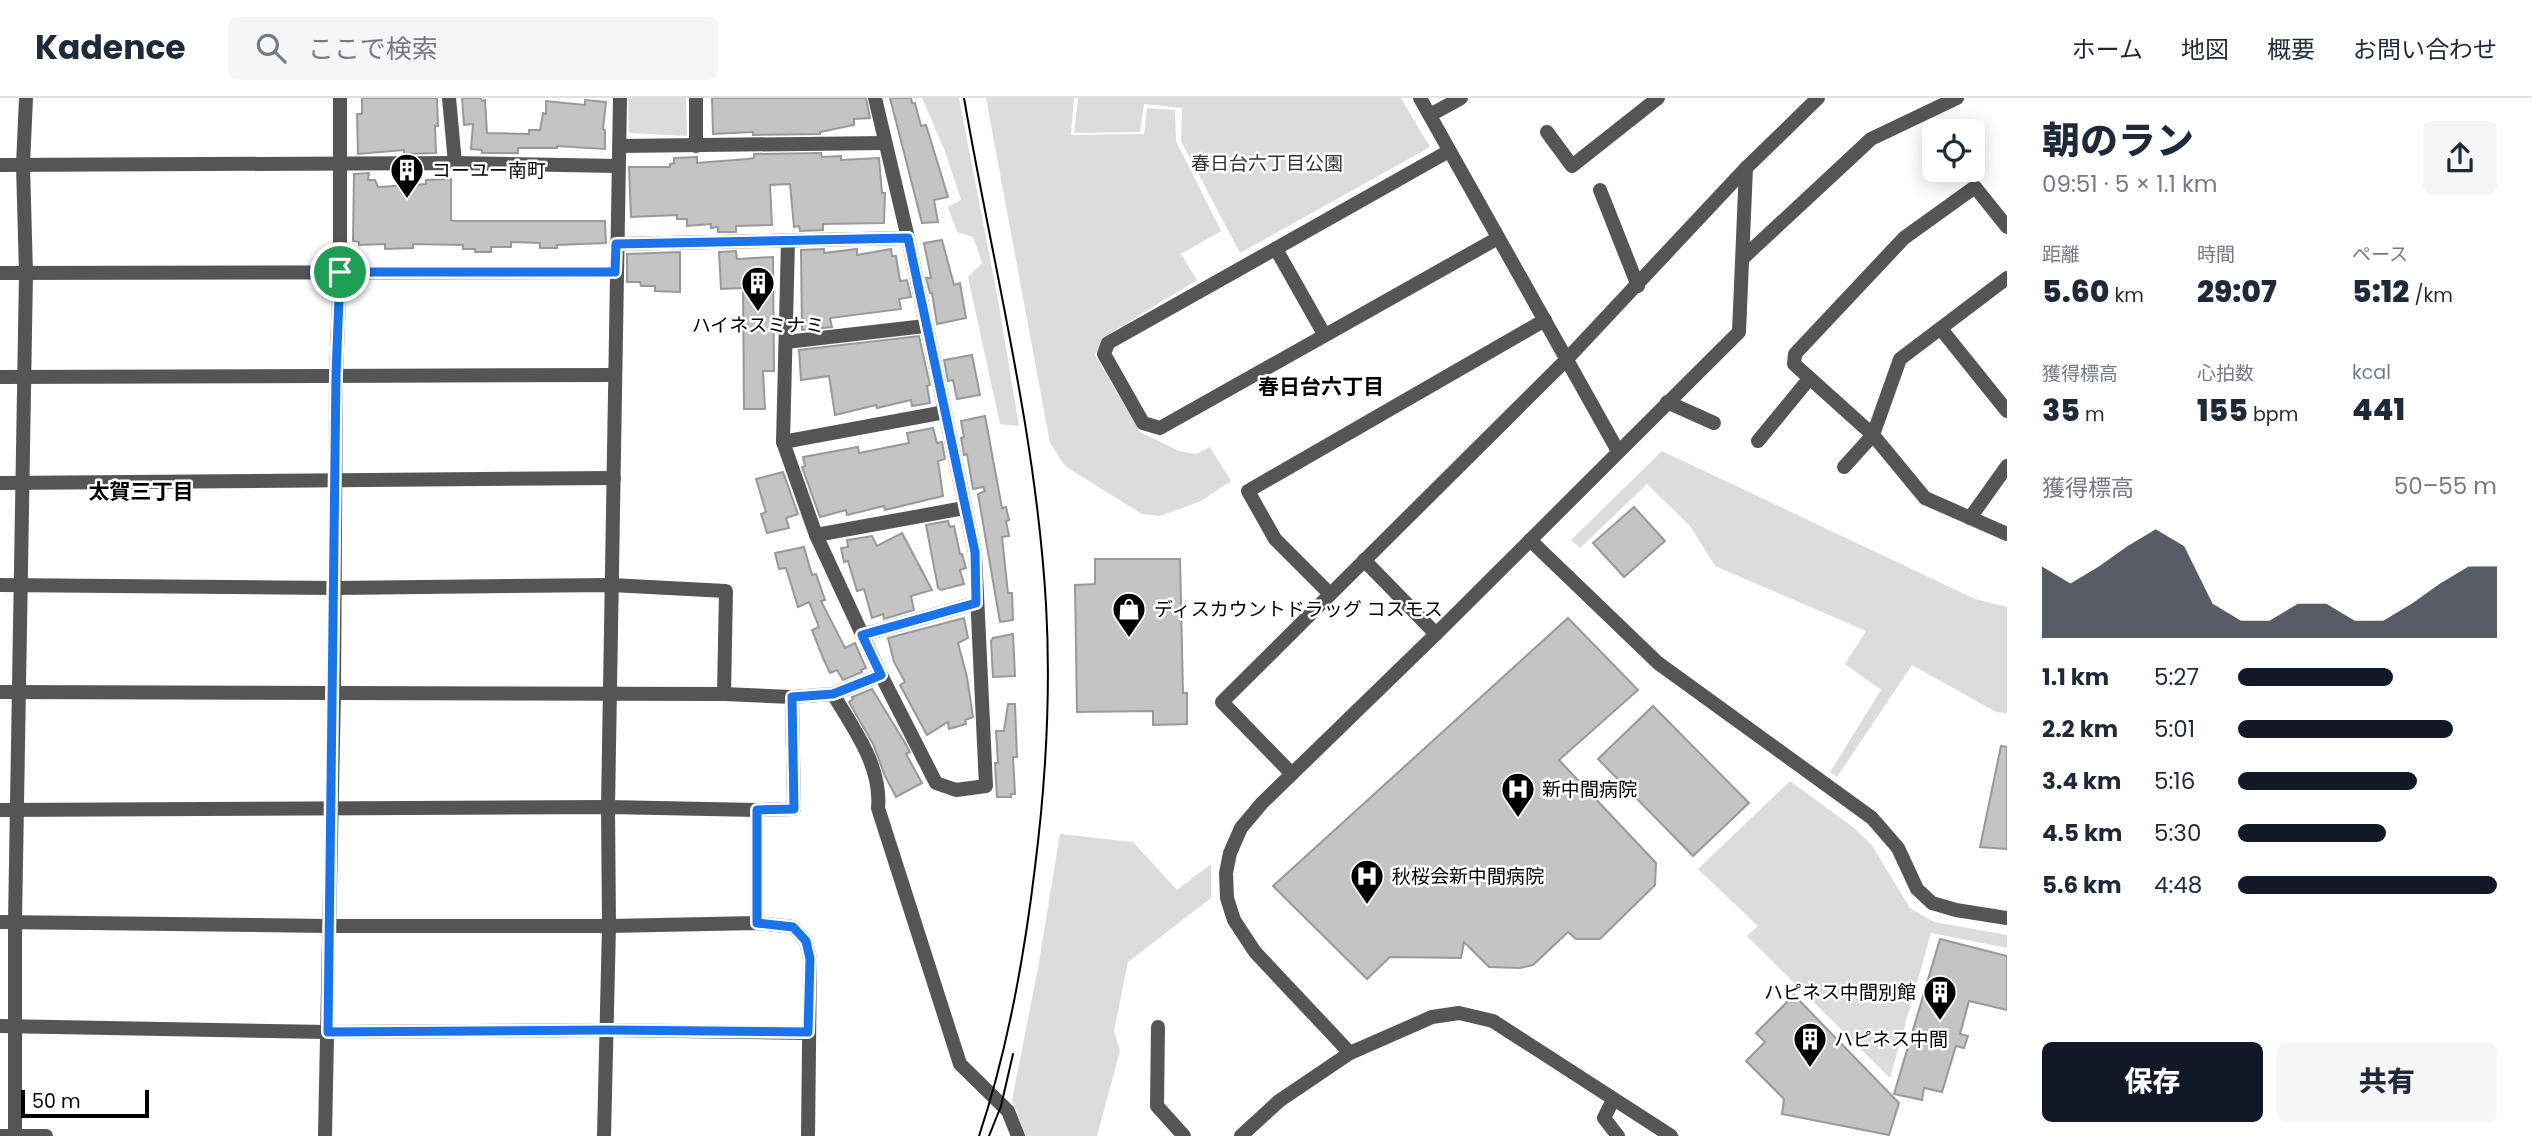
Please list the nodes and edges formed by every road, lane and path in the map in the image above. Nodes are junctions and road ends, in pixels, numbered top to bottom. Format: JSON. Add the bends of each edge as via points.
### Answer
{"nodes":[{"id":1,"x":26,"y":98,"type":"edge"},
{"id":2,"x":340,"y":98,"type":"edge"},
{"id":3,"x":449,"y":98,"type":"edge"},
{"id":4,"x":620,"y":98,"type":"edge"},
{"id":5,"x":696,"y":98,"type":"edge"},
{"id":6,"x":875,"y":98,"type":"edge"},
{"id":7,"x":1420,"y":98,"type":"edge"},
{"id":8,"x":1461,"y":98,"type":"edge"},
{"id":9,"x":1818,"y":98,"type":"edge"},
{"id":10,"x":1957,"y":98,"type":"edge"},
{"id":11,"x":1650,"y":100,"type":"edge"},
{"id":12,"x":1430,"y":116,"type":"junction"},
{"id":13,"x":1547,"y":132,"type":"dead end"},
{"id":14,"x":885,"y":144,"type":"junction"},
{"id":15,"x":619,"y":146,"type":"junction"},
{"id":16,"x":696,"y":146,"type":"junction"},
{"id":17,"x":1449,"y":150,"type":"junction"},
{"id":18,"x":455,"y":163,"type":"junction"},
{"id":19,"x":340,"y":164,"type":"junction"},
{"id":20,"x":23,"y":165,"type":"junction"},
{"id":21,"x":0,"y":166,"type":"edge"},
{"id":22,"x":617,"y":166,"type":"junction"},
{"id":23,"x":1746,"y":168,"type":"junction"},
{"id":24,"x":1600,"y":190,"type":"dead end"},
{"id":25,"x":2007,"y":227,"type":"edge"},
{"id":26,"x":908,"y":238,"type":"junction"},
{"id":27,"x":1498,"y":238,"type":"junction"},
{"id":28,"x":788,"y":241,"type":"junction"},
{"id":29,"x":616,"y":244,"type":"junction"},
{"id":30,"x":1276,"y":249,"type":"junction"},
{"id":31,"x":1743,"y":258,"type":"junction"},
{"id":32,"x":340,"y":272,"type":"junction"},
{"id":33,"x":615,"y":272,"type":"junction"},
{"id":34,"x":0,"y":273,"type":"edge"},
{"id":35,"x":26,"y":273,"type":"junction"},
{"id":36,"x":2007,"y":278,"type":"edge"},
{"id":37,"x":1638,"y":286,"type":"junction"},
{"id":38,"x":1545,"y":320,"type":"junction"},
{"id":39,"x":925,"y":326,"type":"junction"},
{"id":40,"x":1941,"y":329,"type":"junction"},
{"id":41,"x":1324,"y":334,"type":"junction"},
{"id":42,"x":786,"y":342,"type":"junction"},
{"id":43,"x":1567,"y":359,"type":"junction"},
{"id":44,"x":336,"y":375,"type":"junction"},
{"id":45,"x":614,"y":375,"type":"junction"},
{"id":46,"x":0,"y":377,"type":"edge"},
{"id":47,"x":25,"y":377,"type":"junction"},
{"id":48,"x":1809,"y":379,"type":"junction"},
{"id":49,"x":1667,"y":402,"type":"junction"},
{"id":50,"x":2007,"y":411,"type":"edge"},
{"id":51,"x":945,"y":412,"type":"junction"},
{"id":52,"x":1714,"y":423,"type":"dead end"},
{"id":53,"x":1874,"y":435,"type":"junction"},
{"id":54,"x":1758,"y":441,"type":"dead end"},
{"id":55,"x":783,"y":442,"type":"junction"},
{"id":56,"x":1618,"y":451,"type":"junction"},
{"id":57,"x":2007,"y":466,"type":"edge"},
{"id":58,"x":1844,"y":467,"type":"dead end"},
{"id":59,"x":614,"y":478,"type":"junction"},
{"id":60,"x":335,"y":482,"type":"junction"},
{"id":61,"x":0,"y":483,"type":"edge"},
{"id":62,"x":24,"y":483,"type":"junction"},
{"id":63,"x":964,"y":508,"type":"junction"},
{"id":64,"x":1970,"y":518,"type":"junction"},
{"id":65,"x":2007,"y":534,"type":"edge"},
{"id":66,"x":816,"y":535,"type":"junction"},
{"id":67,"x":1530,"y":540,"type":"junction"},
{"id":68,"x":1364,"y":560,"type":"junction"},
{"id":69,"x":0,"y":585,"type":"edge"},
{"id":70,"x":20,"y":585,"type":"junction"},
{"id":71,"x":611,"y":585,"type":"junction"},
{"id":72,"x":335,"y":588,"type":"junction"},
{"id":73,"x":1329,"y":593,"type":"junction"},
{"id":74,"x":976,"y":603,"type":"junction"},
{"id":75,"x":1436,"y":634,"type":"junction"},
{"id":76,"x":862,"y":635,"type":"junction"},
{"id":77,"x":881,"y":675,"type":"junction"},
{"id":78,"x":0,"y":692,"type":"edge"},
{"id":79,"x":20,"y":692,"type":"junction"},
{"id":80,"x":334,"y":692,"type":"junction"},
{"id":81,"x":610,"y":694,"type":"junction"},
{"id":82,"x":724,"y":694,"type":"junction"},
{"id":83,"x":833,"y":694,"type":"junction"},
{"id":84,"x":792,"y":697,"type":"junction"},
{"id":85,"x":1292,"y":774,"type":"junction"},
{"id":86,"x":608,"y":807,"type":"junction"},
{"id":87,"x":330,"y":809,"type":"junction"},
{"id":88,"x":0,"y":810,"type":"edge"},
{"id":89,"x":17,"y":810,"type":"junction"},
{"id":90,"x":757,"y":810,"type":"junction"},
{"id":91,"x":2007,"y":918,"type":"edge"},
{"id":92,"x":0,"y":922,"type":"edge"},
{"id":93,"x":15,"y":922,"type":"junction"},
{"id":94,"x":757,"y":923,"type":"junction"},
{"id":95,"x":328,"y":926,"type":"junction"},
{"id":96,"x":609,"y":926,"type":"junction"},
{"id":97,"x":0,"y":1026,"type":"edge"},
{"id":98,"x":15,"y":1026,"type":"junction"},
{"id":99,"x":1158,"y":1027,"type":"dead end"},
{"id":100,"x":607,"y":1030,"type":"junction"},
{"id":101,"x":328,"y":1032,"type":"junction"},
{"id":102,"x":808,"y":1032,"type":"junction"},
{"id":103,"x":1350,"y":1053,"type":"junction"},
{"id":104,"x":1613,"y":1100,"type":"junction"},
{"id":105,"x":0,"y":1136,"type":"edge"},
{"id":106,"x":15,"y":1136,"type":"edge"},
{"id":107,"x":46,"y":1136,"type":"edge"},
{"id":108,"x":325,"y":1136,"type":"edge"},
{"id":109,"x":604,"y":1136,"type":"edge"},
{"id":110,"x":808,"y":1136,"type":"edge"},
{"id":111,"x":1018,"y":1136,"type":"edge"},
{"id":112,"x":1184,"y":1136,"type":"edge"},
{"id":113,"x":1241,"y":1136,"type":"edge"},
{"id":114,"x":1618,"y":1136,"type":"edge"},
{"id":115,"x":1671,"y":1136,"type":"edge"}],
"edges":[{"from":1,"to":20,"type":"street"},
{"from":2,"to":19,"type":"street"},
{"from":3,"to":18,"type":"street"},
{"from":4,"to":15,"type":"street"},
{"from":5,"to":16,"type":"street"},
{"from":6,"to":14,"type":"street"},
{"from":7,"to":12,"type":"street"},
{"from":8,"to":12,"type":"street"},
{"from":9,"to":23,"type":"street"},
{"from":10,"to":31,"type":"street","via":[[1871,139]]},
{"from":11,"to":13,"type":"street","via":[[1572,166]]},
{"from":12,"to":17,"type":"street"},
{"from":14,"to":16,"type":"street"},
{"from":14,"to":26,"type":"street"},
{"from":15,"to":16,"type":"street"},
{"from":15,"to":22,"type":"street"},
{"from":17,"to":27,"type":"street"},
{"from":17,"to":30,"type":"street"},
{"from":18,"to":19,"type":"street"},
{"from":18,"to":22,"type":"street"},
{"from":19,"to":20,"type":"street"},
{"from":19,"to":32,"type":"street"},
{"from":20,"to":21,"type":"street"},
{"from":20,"to":35,"type":"street"},
{"from":22,"to":29,"type":"street"},
{"from":23,"to":31,"type":"street"},
{"from":23,"to":37,"type":"street"},
{"from":24,"to":37,"type":"street"},
{"from":25,"to":48,"type":"street","via":[[1975,187],[1904,238],[1794,354],[1794,364]]},
{"from":26,"to":28,"type":"street"},
{"from":26,"to":39,"type":"street"},
{"from":27,"to":38,"type":"street"},
{"from":27,"to":41,"type":"street"},
{"from":28,"to":29,"type":"street"},
{"from":28,"to":42,"type":"street"},
{"from":29,"to":33,"type":"street"},
{"from":30,"to":41,"type":"street"},
{"from":30,"to":41,"type":"street","via":[[1108,343],[1104,354],[1110,366],[1143,423],[1160,428]]},
{"from":31,"to":49,"type":"street","via":[[1739,332]]},
{"from":32,"to":33,"type":"street"},
{"from":32,"to":35,"type":"street"},
{"from":32,"to":44,"type":"street"},
{"from":33,"to":45,"type":"street"},
{"from":34,"to":35,"type":"street"},
{"from":35,"to":47,"type":"street"},
{"from":36,"to":40,"type":"street"},
{"from":37,"to":43,"type":"street"},
{"from":38,"to":43,"type":"street"},
{"from":38,"to":73,"type":"street","via":[[1248,491],[1275,539]]},
{"from":39,"to":42,"type":"street"},
{"from":39,"to":51,"type":"street"},
{"from":40,"to":50,"type":"street"},
{"from":40,"to":53,"type":"street","via":[[1900,359]]},
{"from":42,"to":55,"type":"street"},
{"from":43,"to":56,"type":"street"},
{"from":43,"to":68,"type":"street"},
{"from":44,"to":45,"type":"street"},
{"from":44,"to":47,"type":"street"},
{"from":44,"to":60,"type":"street"},
{"from":45,"to":59,"type":"street"},
{"from":46,"to":47,"type":"street"},
{"from":47,"to":62,"type":"street"},
{"from":48,"to":53,"type":"street"},
{"from":48,"to":54,"type":"street"},
{"from":49,"to":52,"type":"street"},
{"from":49,"to":56,"type":"street"},
{"from":51,"to":55,"type":"street"},
{"from":51,"to":63,"type":"street"},
{"from":53,"to":58,"type":"street"},
{"from":53,"to":64,"type":"street","via":[[1925,498]]},
{"from":55,"to":66,"type":"street"},
{"from":56,"to":67,"type":"street"},
{"from":57,"to":64,"type":"street"},
{"from":59,"to":60,"type":"street"},
{"from":59,"to":71,"type":"street"},
{"from":60,"to":62,"type":"street"},
{"from":60,"to":72,"type":"street"},
{"from":61,"to":62,"type":"street"},
{"from":62,"to":70,"type":"street"},
{"from":63,"to":66,"type":"street"},
{"from":63,"to":74,"type":"street","via":[[975,552]]},
{"from":64,"to":65,"type":"street"},
{"from":66,"to":76,"type":"street"},
{"from":67,"to":75,"type":"street"},
{"from":67,"to":91,"type":"street","via":[[1658,663],[1872,818],[1898,848],[1917,888],[1932,903]]},
{"from":68,"to":73,"type":"street"},
{"from":68,"to":75,"type":"street"},
{"from":69,"to":70,"type":"street"},
{"from":70,"to":72,"type":"street"},
{"from":70,"to":79,"type":"street"},
{"from":71,"to":72,"type":"street"},
{"from":71,"to":81,"type":"street"},
{"from":71,"to":82,"type":"street","via":[[726,591]]},
{"from":72,"to":80,"type":"street"},
{"from":73,"to":85,"type":"street","via":[[1222,702]]},
{"from":74,"to":76,"type":"street"},
{"from":74,"to":77,"type":"street","via":[[986,786],[956,790],[936,783]]},
{"from":75,"to":85,"type":"street"},
{"from":76,"to":77,"type":"street"},
{"from":77,"to":83,"type":"street"},
{"from":78,"to":79,"type":"street"},
{"from":79,"to":80,"type":"street"},
{"from":79,"to":89,"type":"street"},
{"from":80,"to":81,"type":"street"},
{"from":80,"to":87,"type":"street"},
{"from":81,"to":82,"type":"street"},
{"from":81,"to":86,"type":"street"},
{"from":82,"to":84,"type":"street"},
{"from":83,"to":84,"type":"street"},
{"from":83,"to":111,"type":"street","via":[[866,750],[879,791],[878,808],[960,1064],[1008,1111]]},
{"from":84,"to":90,"type":"street","via":[[794,809]]},
{"from":85,"to":103,"type":"street","via":[[1241,828],[1230,853],[1227,898],[1234,920],[1255,952]]},
{"from":86,"to":87,"type":"street"},
{"from":86,"to":90,"type":"street"},
{"from":86,"to":96,"type":"street"},
{"from":87,"to":89,"type":"street"},
{"from":87,"to":95,"type":"street"},
{"from":88,"to":89,"type":"street"},
{"from":89,"to":93,"type":"street"},
{"from":90,"to":94,"type":"street"},
{"from":92,"to":93,"type":"street"},
{"from":93,"to":95,"type":"street"},
{"from":93,"to":98,"type":"street"},
{"from":94,"to":96,"type":"street"},
{"from":94,"to":102,"type":"street","via":[[793,927],[806,941],[810,959]]},
{"from":95,"to":96,"type":"street"},
{"from":95,"to":101,"type":"street"},
{"from":96,"to":100,"type":"street"},
{"from":97,"to":98,"type":"street"},
{"from":98,"to":101,"type":"street"},
{"from":98,"to":106,"type":"street"},
{"from":99,"to":112,"type":"street","via":[[1157,1106]]},
{"from":100,"to":101,"type":"street"},
{"from":100,"to":102,"type":"street"},
{"from":100,"to":109,"type":"street"},
{"from":101,"to":108,"type":"street"},
{"from":102,"to":110,"type":"street"},
{"from":103,"to":104,"type":"street","via":[[1432,1017],[1459,1013],[1493,1021]]},
{"from":103,"to":113,"type":"street","via":[[1279,1101]]},
{"from":104,"to":114,"type":"street","via":[[1604,1118]]},
{"from":104,"to":115,"type":"street"},
{"from":105,"to":106,"type":"street"},
{"from":106,"to":107,"type":"street"}]}
